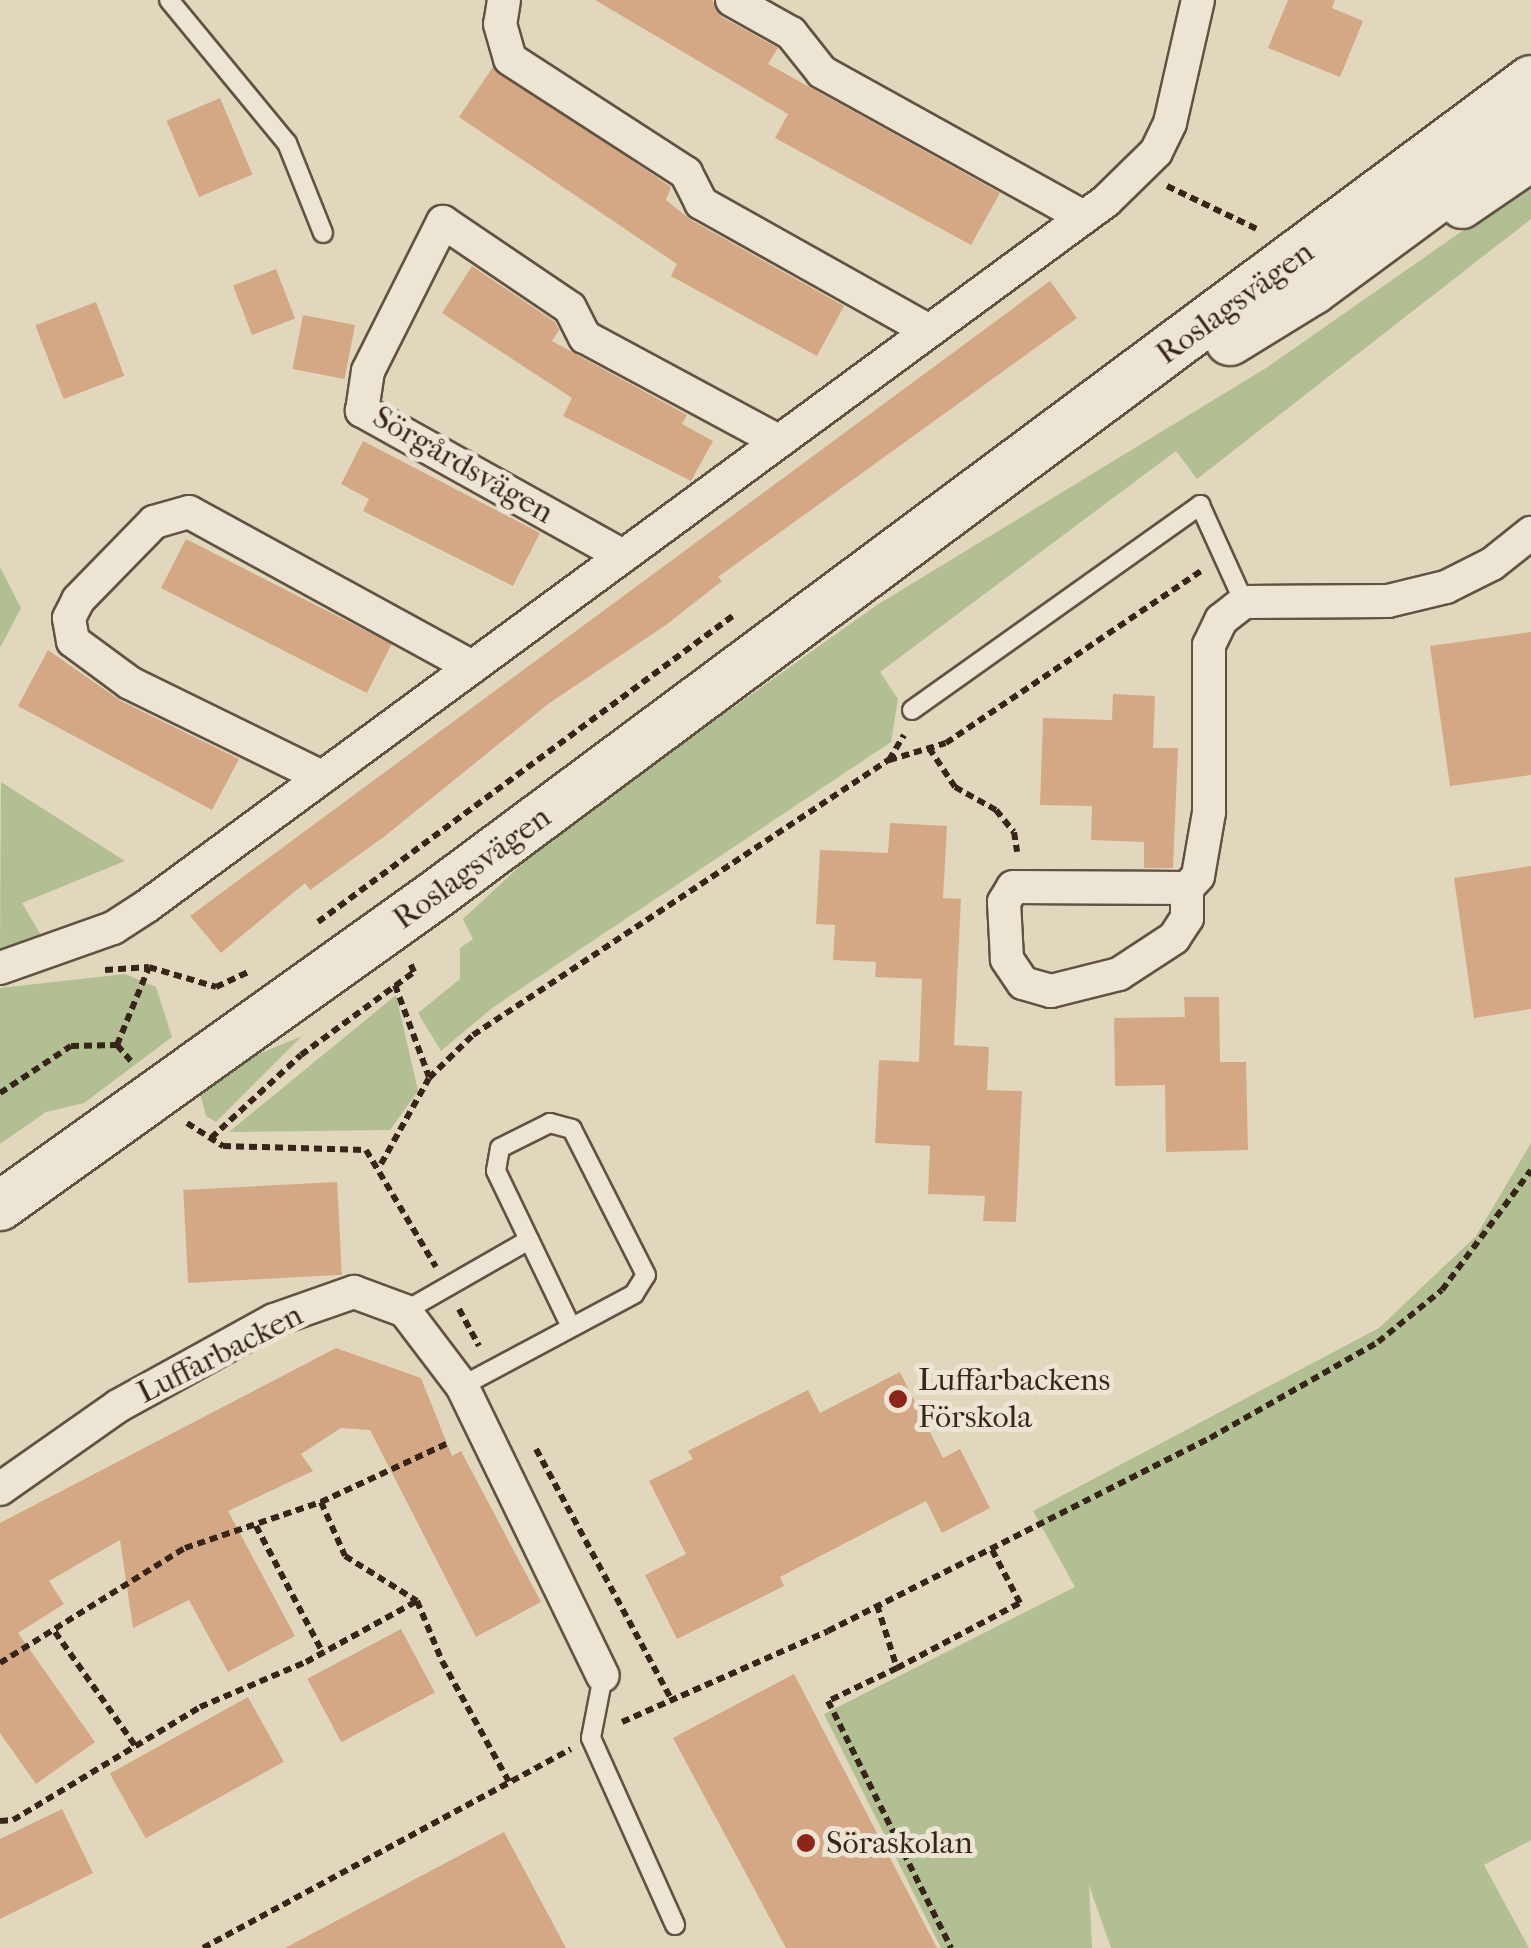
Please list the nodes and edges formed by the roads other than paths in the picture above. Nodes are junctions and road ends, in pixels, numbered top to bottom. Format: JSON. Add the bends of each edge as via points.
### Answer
{"nodes":[{"id":1,"x":170,"y":0,"type":"edge"},
{"id":2,"x":504,"y":0,"type":"edge"},
{"id":3,"x":732,"y":0,"type":"edge"},
{"id":4,"x":1198,"y":0,"type":"edge"},
{"id":5,"x":1531,"y":80,"type":"edge"},
{"id":6,"x":1531,"y":129,"type":"edge"},
{"id":7,"x":1531,"y":160,"type":"edge"},
{"id":8,"x":1084,"y":217,"type":"junction"},
{"id":9,"x":322,"y":234,"type":"dead end"},
{"id":10,"x":1314,"y":290,"type":"junction"},
{"id":11,"x":929,"y":331,"type":"junction"},
{"id":12,"x":778,"y":442,"type":"junction"},
{"id":13,"x":938,"y":523,"type":"junction"},
{"id":14,"x":1531,"y":533,"type":"edge"},
{"id":15,"x":623,"y":556,"type":"junction"},
{"id":16,"x":1244,"y":602,"type":"junction"},
{"id":17,"x":472,"y":666,"type":"junction"},
{"id":18,"x":912,"y":710,"type":"road end"},
{"id":19,"x":322,"y":778,"type":"junction"},
{"id":20,"x":1187,"y":888,"type":"junction"},
{"id":21,"x":0,"y":968,"type":"edge"},
{"id":22,"x":0,"y":1206,"type":"edge"},
{"id":23,"x":529,"y":1240,"type":"junction"},
{"id":24,"x":405,"y":1311,"type":"junction"},
{"id":25,"x":571,"y":1327,"type":"junction"},
{"id":26,"x":462,"y":1386,"type":"junction"},
{"id":27,"x":0,"y":1489,"type":"edge"},
{"id":28,"x":603,"y":1676,"type":"joint"},
{"id":29,"x":675,"y":1925,"type":"dead end"}],
"edges":[{"from":1,"to":9,"type":"lane","via":[[287,143]]},
{"from":2,"to":11,"type":"street","via":[[500,24],[510,60],[686,173],[701,203]]},
{"from":3,"to":8,"type":"street","via":[[791,33],[822,72]]},
{"from":4,"to":8,"type":"street","via":[[1170,123],[1138,173]]},
{"from":5,"to":13,"type":"main road","name":"Roslagsvägen"},
{"from":6,"to":10,"type":"main road","name":"Roslagsvägen"},
{"from":7,"to":10,"type":"street","via":[[1446,218]]},
{"from":8,"to":11,"type":"street"},
{"from":10,"to":13,"type":"main road","name":"Roslagsvägen"},
{"from":11,"to":12,"type":"street"},
{"from":12,"to":15,"type":"street"},
{"from":12,"to":15,"type":"street","name":"Sörgårdsvägen","via":[[586,337],[570,308],[444,222],[368,371],[362,411]]},
{"from":13,"to":22,"type":"main road","name":"Roslagsvägen"},
{"from":14,"to":16,"type":"street","via":[[1492,564],[1446,587],[1388,601]]},
{"from":15,"to":17,"type":"street"},
{"from":16,"to":18,"type":"lane","via":[[1200,504]]},
{"from":16,"to":20,"type":"street","via":[[1222,620],[1208,645],[1207,852]]},
{"from":17,"to":19,"type":"street"},
{"from":17,"to":19,"type":"street","via":[[189,512],[154,522],[78,600],[68,618],[73,641],[130,683]]},
{"from":19,"to":21,"type":"street","via":[[114,928]]},
{"from":20,"to":20,"type":"street","via":[[1022,885],[1004,902],[1008,959],[1023,983],[1051,991],[1119,974],[1155,955],[1187,918]]},
{"from":23,"to":24,"type":"lane"},
{"from":23,"to":25,"type":"lane"},
{"from":23,"to":25,"type":"lane","via":[[496,1172],[500,1148],[550,1123],[572,1129],[646,1276],[634,1294]]},
{"from":24,"to":26,"type":"street"},
{"from":24,"to":27,"type":"street","name":"Luffarbacken","via":[[354,1292],[274,1320],[118,1406]]},
{"from":25,"to":26,"type":"lane"},
{"from":26,"to":28,"type":"street"},
{"from":28,"to":29,"type":"lane","via":[[590,1738]]}]}
